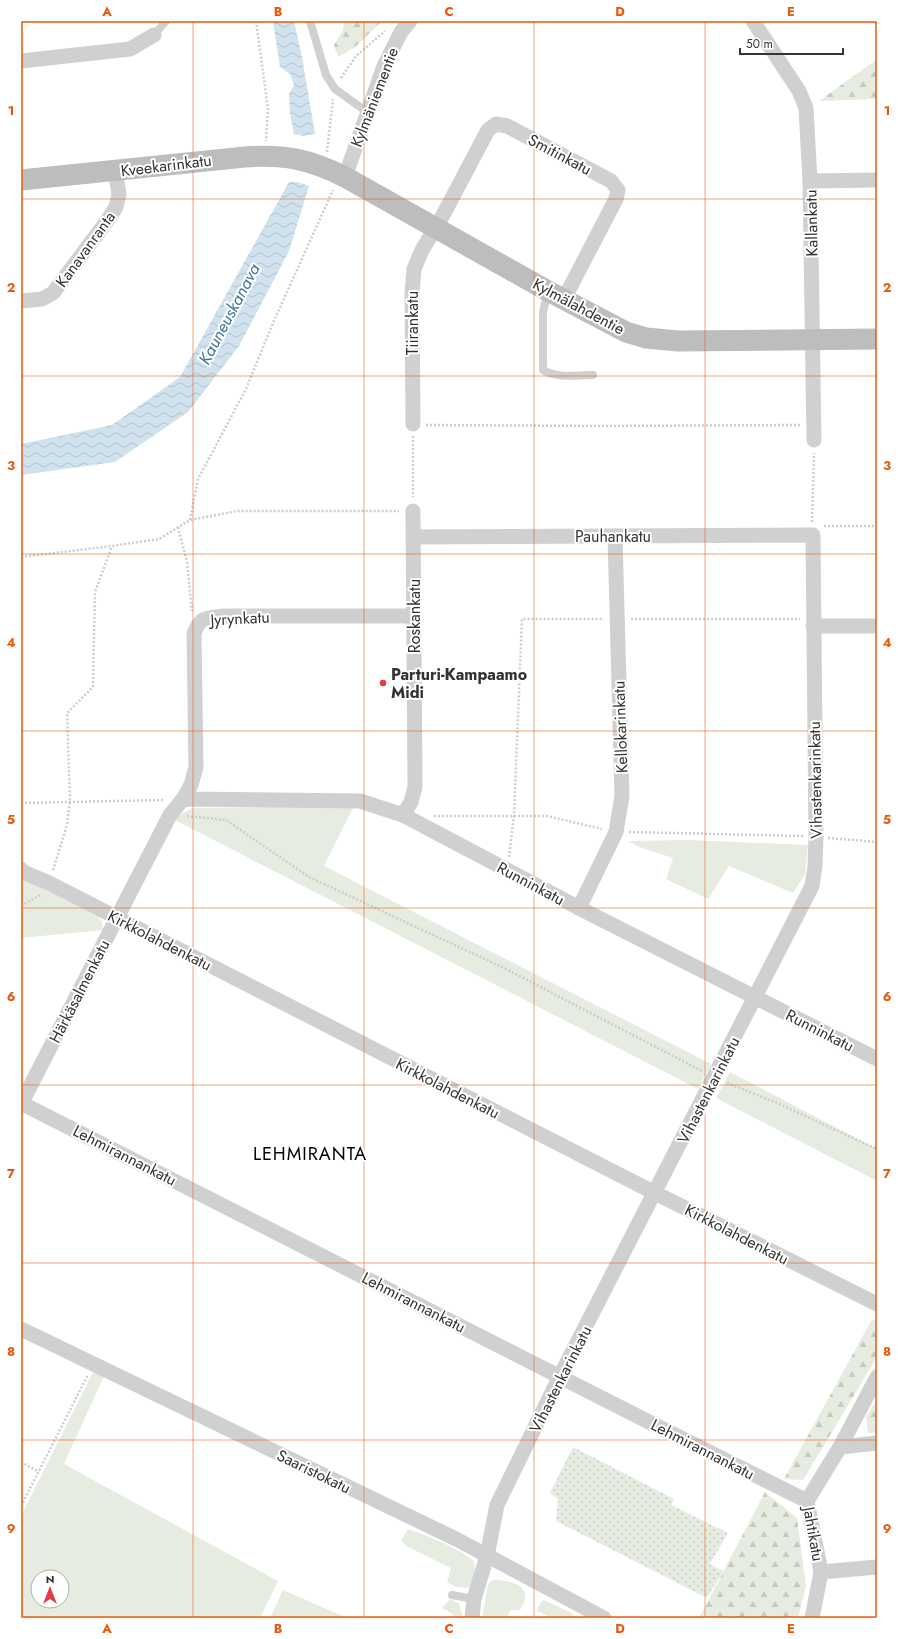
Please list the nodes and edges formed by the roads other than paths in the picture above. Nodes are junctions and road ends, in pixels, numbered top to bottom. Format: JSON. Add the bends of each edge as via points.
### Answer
{"nodes":[{"id":1,"x":166,"y":21,"type":"edge"},
{"id":2,"x":310,"y":21,"type":"edge"},
{"id":3,"x":410,"y":21,"type":"edge"},
{"id":4,"x":753,"y":21,"type":"edge"},
{"id":5,"x":154,"y":35,"type":"joint"},
{"id":6,"x":21,"y":61,"type":"edge"},
{"id":7,"x":367,"y":112,"type":"junction"},
{"id":8,"x":330,"y":167,"type":"junction"},
{"id":9,"x":115,"y":171,"type":"junction"},
{"id":10,"x":21,"y":180,"type":"edge"},
{"id":11,"x":877,"y":180,"type":"edge"},
{"id":12,"x":810,"y":181,"type":"junction"},
{"id":13,"x":436,"y":228,"type":"junction"},
{"id":14,"x":556,"y":295,"type":"junction"},
{"id":15,"x":21,"y":302,"type":"edge"},
{"id":16,"x":877,"y":339,"type":"edge"},
{"id":17,"x":812,"y":340,"type":"junction"},
{"id":18,"x":593,"y":375,"type":"dead end"},
{"id":19,"x":413,"y":424,"type":"road end"},
{"id":20,"x":814,"y":440,"type":"road end"},
{"id":21,"x":413,"y":511,"type":"road end"},
{"id":22,"x":813,"y":530,"type":"joint"},
{"id":23,"x":615,"y":536,"type":"junction"},
{"id":24,"x":414,"y":537,"type":"junction"},
{"id":25,"x":414,"y":616,"type":"junction"},
{"id":26,"x":813,"y":626,"type":"junction"},
{"id":27,"x":877,"y":626,"type":"edge"},
{"id":28,"x":183,"y":799,"type":"junction"},
{"id":29,"x":409,"y":818,"type":"junction"},
{"id":30,"x":21,"y":869,"type":"edge"},
{"id":31,"x":579,"y":908,"type":"junction"},
{"id":32,"x":117,"y":918,"type":"junction"},
{"id":33,"x":756,"y":998,"type":"junction"},
{"id":34,"x":877,"y":1060,"type":"edge"},
{"id":35,"x":21,"y":1103,"type":"edge"},
{"id":36,"x":654,"y":1193,"type":"junction"},
{"id":37,"x":877,"y":1304,"type":"edge"},
{"id":38,"x":21,"y":1329,"type":"edge"},
{"id":39,"x":560,"y":1376,"type":"junction"},
{"id":40,"x":877,"y":1377,"type":"edge"},
{"id":41,"x":877,"y":1443,"type":"edge"},
{"id":42,"x":840,"y":1447,"type":"junction"},
{"id":43,"x":807,"y":1501,"type":"junction"},
{"id":44,"x":486,"y":1556,"type":"junction"},
{"id":45,"x":877,"y":1567,"type":"edge"},
{"id":46,"x":821,"y":1572,"type":"junction"},
{"id":47,"x":452,"y":1595,"type":"dead end"},
{"id":48,"x":474,"y":1599,"type":"junction"},
{"id":49,"x":472,"y":1618,"type":"edge"},
{"id":50,"x":604,"y":1618,"type":"edge"},
{"id":51,"x":812,"y":1618,"type":"edge"}],
"edges":[{"from":1,"to":5,"type":"lane"},
{"from":2,"to":7,"type":"lane","via":[[326,75],[335,89]]},
{"from":3,"to":7,"type":"street","name":"Kylmäniementie","via":[[400,32]]},
{"from":4,"to":12,"type":"street","name":"Kallankatu","via":[[799,91],[806,108]]},
{"from":5,"to":6,"type":"street","via":[[130,49]]},
{"from":7,"to":8,"type":"street","name":"Kylmäniementie"},
{"from":8,"to":9,"type":"street","name":"Kveekarinkatu","via":[[276,156],[258,156]]},
{"from":8,"to":13,"type":"street","name":"Kylmälahdentie"},
{"from":9,"to":10,"type":"street","name":"Kveekarinkatu"},
{"from":9,"to":15,"type":"street","name":"Kanavanranta","via":[[119,194],[116,207],[107,221],[53,292],[42,299]]},
{"from":11,"to":12,"type":"street"},
{"from":12,"to":17,"type":"street","name":"Kallankatu"},
{"from":13,"to":14,"type":"street","name":"Kylmälahdentie"},
{"from":13,"to":14,"type":"street","name":"Smitinkatu","via":[[488,130],[496,124],[507,126],[611,181],[618,190],[616,199]]},
{"from":13,"to":19,"type":"street","name":"Tiirankatu","via":[[414,269]]},
{"from":14,"to":17,"type":"street","name":"Kylmälahdentie","via":[[626,332],[646,338],[678,341]]},
{"from":14,"to":18,"type":"lane","via":[[543,312],[543,370],[562,376]]},
{"from":16,"to":17,"type":"street","name":"Kylmälahdentie"},
{"from":17,"to":20,"type":"street","name":"Kallankatu"},
{"from":21,"to":24,"type":"street","name":"Roskankatu"},
{"from":22,"to":23,"type":"street","name":"Pauhankatu"},
{"from":22,"to":26,"type":"street","name":"Vihastenkarinkatu"},
{"from":23,"to":24,"type":"street","name":"Pauhankatu"},
{"from":23,"to":31,"type":"street","name":"Kellokarinkatu","via":[[622,796],[616,832]]},
{"from":24,"to":25,"type":"street","name":"Roskankatu"},
{"from":25,"to":28,"type":"street","name":"Jyrynkatu","via":[[224,616],[206,618],[198,623],[194,634],[196,767],[191,785]]},
{"from":25,"to":29,"type":"street","name":"Roskankatu","via":[[415,787]]},
{"from":26,"to":27,"type":"street"},
{"from":26,"to":33,"type":"street","name":"Vihastenkarinkatu","via":[[816,837],[812,886]]},
{"from":28,"to":29,"type":"street","name":"Runninkatu","via":[[360,801]]},
{"from":28,"to":32,"type":"street","name":"Härkäsalmenkatu","via":[[170,815]]},
{"from":29,"to":31,"type":"street","name":"Runninkatu"},
{"from":30,"to":32,"type":"street","name":"Kirkkolahdenkatu"},
{"from":31,"to":33,"type":"street","name":"Runninkatu"},
{"from":32,"to":35,"type":"street","name":"Härkäsalmenkatu"},
{"from":32,"to":36,"type":"street","name":"Kirkkolahdenkatu"},
{"from":33,"to":34,"type":"street","name":"Runninkatu"},
{"from":33,"to":36,"type":"street","name":"Vihastenkarinkatu"},
{"from":35,"to":39,"type":"street","name":"Lehmirannankatu"},
{"from":36,"to":37,"type":"street","name":"Kirkkolahdenkatu"},
{"from":36,"to":39,"type":"street","name":"Vihastenkarinkatu"},
{"from":38,"to":44,"type":"street","name":"Saaristokatu","via":[[456,1539]]},
{"from":39,"to":43,"type":"street","name":"Lehmirannankatu"},
{"from":39,"to":44,"type":"street","name":"Vihastenkarinkatu","via":[[497,1505]]},
{"from":40,"to":42,"type":"street","name":"Jahtikatu"},
{"from":41,"to":42,"type":"street"},
{"from":42,"to":43,"type":"street","name":"Jahtikatu"},
{"from":43,"to":46,"type":"street","name":"Jahtikatu"},
{"from":44,"to":48,"type":"street","name":"Vihastenkarinkatu"},
{"from":44,"to":50,"type":"street","name":"Saaristokatu"},
{"from":45,"to":46,"type":"street"},
{"from":46,"to":51,"type":"street","name":"Jahtikatu"},
{"from":47,"to":48,"type":"lane"},
{"from":48,"to":49,"type":"street","name":"Vihastenkarinkatu"}]}
